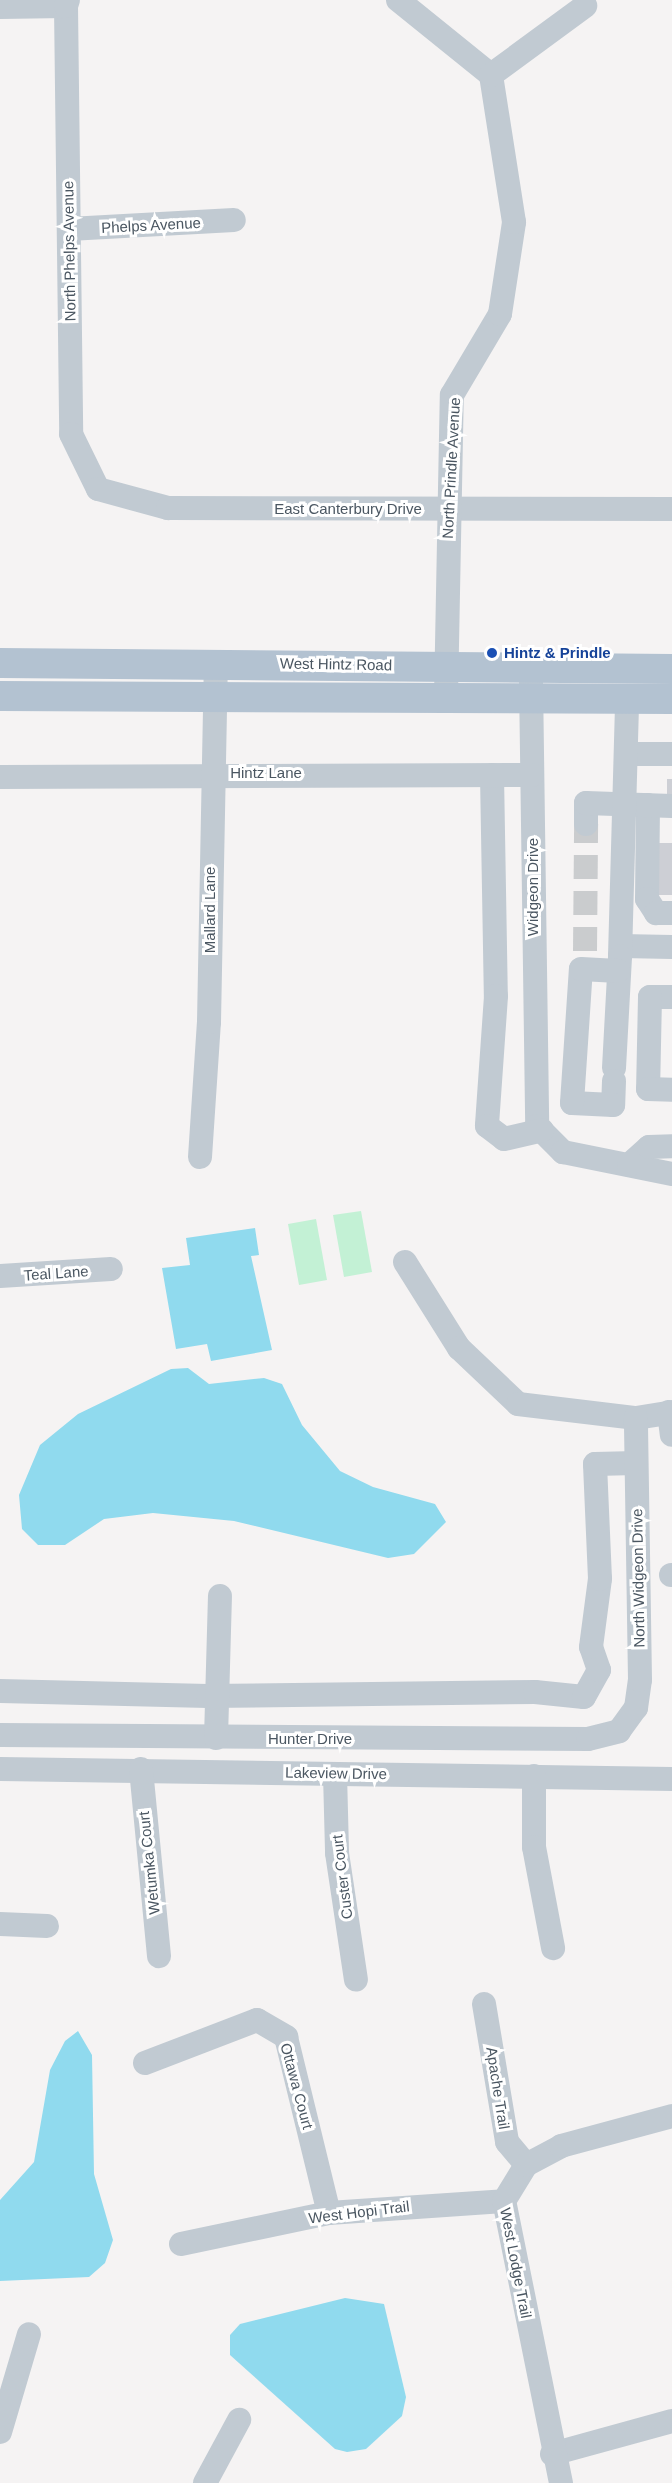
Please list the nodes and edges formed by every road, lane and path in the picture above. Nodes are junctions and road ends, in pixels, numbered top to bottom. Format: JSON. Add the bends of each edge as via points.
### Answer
{"nodes":[{"id":1,"x":398,"y":0,"type":"edge"},
{"id":2,"x":67,"y":3,"type":"edge"},
{"id":3,"x":585,"y":6,"type":"dead end"},
{"id":4,"x":0,"y":7,"type":"edge"},
{"id":5,"x":490,"y":75,"type":"junction"},
{"id":6,"x":234,"y":220,"type":"dead end"},
{"id":7,"x":69,"y":229,"type":"junction"},
{"id":8,"x":98,"y":489,"type":"joint"},
{"id":9,"x":672,"y":509,"type":"edge"},
{"id":10,"x":447,"y":510,"type":"junction"},
{"id":11,"x":0,"y":663,"type":"edge"},
{"id":12,"x":216,"y":663,"type":"junction"},
{"id":13,"x":531,"y":665,"type":"junction"},
{"id":14,"x":447,"y":666,"type":"junction"},
{"id":15,"x":672,"y":669,"type":"edge"},
{"id":16,"x":0,"y":696,"type":"edge"},
{"id":17,"x":213,"y":696,"type":"junction"},
{"id":18,"x":446,"y":697,"type":"junction"},
{"id":19,"x":532,"y":697,"type":"junction"},
{"id":20,"x":627,"y":699,"type":"junction"},
{"id":21,"x":672,"y":699,"type":"edge"},
{"id":22,"x":628,"y":754,"type":"junction"},
{"id":23,"x":672,"y":754,"type":"edge"},
{"id":24,"x":211,"y":773,"type":"junction"},
{"id":25,"x":492,"y":775,"type":"junction"},
{"id":26,"x":532,"y":775,"type":"junction"},
{"id":27,"x":0,"y":777,"type":"edge"},
{"id":28,"x":638,"y":805,"type":"junction"},
{"id":29,"x":672,"y":806,"type":"edge"},
{"id":30,"x":586,"y":824,"type":"tunnel mouth"},
{"id":31,"x":672,"y":913,"type":"edge"},
{"id":32,"x":672,"y":947,"type":"edge"},
{"id":33,"x":620,"y":958,"type":"junction"},
{"id":34,"x":672,"y":997,"type":"edge"},
{"id":35,"x":672,"y":1090,"type":"edge"},
{"id":36,"x":538,"y":1119,"type":"junction"},
{"id":37,"x":672,"y":1146,"type":"edge"},
{"id":38,"x":200,"y":1157,"type":"dead end"},
{"id":39,"x":628,"y":1166,"type":"junction"},
{"id":40,"x":672,"y":1174,"type":"edge"},
{"id":41,"x":405,"y":1262,"type":"dead end"},
{"id":42,"x":111,"y":1269,"type":"dead end"},
{"id":43,"x":0,"y":1276,"type":"edge"},
{"id":44,"x":636,"y":1418,"type":"junction"},
{"id":45,"x":671,"y":1420,"type":"edge"},
{"id":46,"x":636,"y":1463,"type":"junction"},
{"id":47,"x":220,"y":1596,"type":"dead end"},
{"id":48,"x":640,"y":1667,"type":"junction"},
{"id":49,"x":599,"y":1670,"type":"junction"},
{"id":50,"x":0,"y":1691,"type":"edge"},
{"id":51,"x":217,"y":1696,"type":"junction"},
{"id":52,"x":619,"y":1731,"type":"joint"},
{"id":53,"x":0,"y":1735,"type":"edge"},
{"id":54,"x":216,"y":1738,"type":"junction"},
{"id":55,"x":0,"y":1769,"type":"edge"},
{"id":56,"x":141,"y":1769,"type":"junction"},
{"id":57,"x":335,"y":1774,"type":"junction"},
{"id":58,"x":534,"y":1776,"type":"junction"},
{"id":59,"x":672,"y":1779,"type":"edge"},
{"id":60,"x":0,"y":1924,"type":"edge"},
{"id":61,"x":47,"y":1926,"type":"dead end"},
{"id":62,"x":553,"y":1948,"type":"dead end"},
{"id":63,"x":159,"y":1956,"type":"dead end"},
{"id":64,"x":356,"y":1980,"type":"dead end"},
{"id":65,"x":484,"y":2004,"type":"dead end"},
{"id":66,"x":145,"y":2063,"type":"dead end"},
{"id":67,"x":672,"y":2116,"type":"edge"},
{"id":68,"x":526,"y":2165,"type":"junction"},
{"id":69,"x":504,"y":2201,"type":"junction"},
{"id":70,"x":329,"y":2212,"type":"junction"},
{"id":71,"x":181,"y":2244,"type":"dead end"},
{"id":72,"x":29,"y":2334,"type":"dead end"},
{"id":73,"x":239,"y":2420,"type":"dead end"},
{"id":74,"x":672,"y":2421,"type":"edge"},
{"id":75,"x":0,"y":2432,"type":"edge"},
{"id":76,"x":552,"y":2454,"type":"junction"},
{"id":77,"x":205,"y":2483,"type":"edge"},
{"id":78,"x":561,"y":2483,"type":"edge"}],
"edges":[{"from":1,"to":5,"type":"street"},
{"from":2,"to":4,"type":"street"},
{"from":2,"to":7,"type":"street","name":"North Phelps Avenue"},
{"from":3,"to":5,"type":"street"},
{"from":5,"to":10,"type":"street","name":"North Prindle Avenue","via":[[514,222],[500,314],[452,395]]},
{"from":6,"to":7,"type":"street","name":"Phelps Avenue"},
{"from":7,"to":8,"type":"street","name":"North Phelps Avenue","via":[[71,434]]},
{"from":8,"to":10,"type":"street","name":"East Canterbury Drive","via":[[168,508]]},
{"from":9,"to":10,"type":"street","name":"East Canterbury Drive"},
{"from":10,"to":14,"type":"street","name":"North Prindle Avenue"},
{"from":11,"to":12,"type":"main road","name":"West Hintz Road"},
{"from":12,"to":14,"type":"main road","name":"West Hintz Road"},
{"from":12,"to":17,"type":"street","name":"Mallard Lane"},
{"from":13,"to":14,"type":"main road","name":"West Hintz Road"},
{"from":13,"to":15,"type":"main road","name":"West Hintz Road"},
{"from":13,"to":19,"type":"street","name":"Widgeon Drive"},
{"from":14,"to":18,"type":"street","name":"North Prindle Avenue"},
{"from":16,"to":17,"type":"main road"},
{"from":17,"to":18,"type":"main road"},
{"from":17,"to":24,"type":"street","name":"Mallard Lane"},
{"from":18,"to":19,"type":"main road"},
{"from":19,"to":20,"type":"main road"},
{"from":19,"to":26,"type":"street","name":"Widgeon Drive"},
{"from":20,"to":21,"type":"main road"},
{"from":20,"to":22,"type":"street"},
{"from":22,"to":23,"type":"street"},
{"from":22,"to":28,"type":"street"},
{"from":24,"to":25,"type":"street","name":"Hintz Lane"},
{"from":24,"to":27,"type":"street","name":"Hintz Lane"},
{"from":24,"to":38,"type":"street","name":"Mallard Lane","via":[[209,1022]]},
{"from":25,"to":26,"type":"street","name":"Hintz Lane"},
{"from":25,"to":36,"type":"street","via":[[496,996],[487,1126],[504,1139]]},
{"from":26,"to":36,"type":"street","name":"Widgeon Drive"},
{"from":28,"to":29,"type":"street"},
{"from":28,"to":30,"type":"street","via":[[586,803]]},
{"from":28,"to":31,"type":"street","via":[[647,899],[656,913]]},
{"from":28,"to":33,"type":"street"},
{"from":32,"to":33,"type":"street"},
{"from":33,"to":33,"type":"street","via":[[612,1105],[572,1103],[584,959]]},
{"from":34,"to":35,"type":"street","via":[[650,997],[648,1089]]},
{"from":36,"to":39,"type":"street","via":[[563,1152]]},
{"from":37,"to":39,"type":"street","via":[[649,1147]]},
{"from":39,"to":40,"type":"street"},
{"from":41,"to":44,"type":"street","via":[[459,1348],[518,1404]]},
{"from":42,"to":43,"type":"street","name":"Teal Lane"},
{"from":44,"to":45,"type":"street"},
{"from":44,"to":46,"type":"street","name":"North Widgeon Drive"},
{"from":46,"to":48,"type":"street","name":"North Widgeon Drive"},
{"from":46,"to":49,"type":"street","via":[[595,1464],[600,1579],[591,1647]]},
{"from":47,"to":51,"type":"street"},
{"from":48,"to":49,"type":"street"},
{"from":48,"to":52,"type":"street","name":"North Widgeon Drive","via":[[636,1708]]},
{"from":49,"to":51,"type":"street","via":[[584,1697],[535,1692]]},
{"from":50,"to":51,"type":"street"},
{"from":51,"to":54,"type":"street"},
{"from":52,"to":54,"type":"street","name":"Hunter Drive","via":[[588,1738]]},
{"from":53,"to":54,"type":"street","name":"Hunter Drive"},
{"from":55,"to":56,"type":"street","name":"Lakeview Drive"},
{"from":56,"to":57,"type":"street","name":"Lakeview Drive"},
{"from":56,"to":63,"type":"street","name":"Wetumka Court"},
{"from":57,"to":58,"type":"street","name":"Lakeview Drive"},
{"from":57,"to":64,"type":"street","name":"Custer Court","via":[[337,1854]]},
{"from":58,"to":59,"type":"street","name":"Lakeview Drive"},
{"from":58,"to":62,"type":"street","via":[[534,1847]]},
{"from":60,"to":61,"type":"street"},
{"from":65,"to":68,"type":"street","name":"Apache Trail","via":[[507,2142]]},
{"from":66,"to":70,"type":"street","name":"Ottawa Court","via":[[257,2020],[286,2037]]},
{"from":67,"to":68,"type":"street","via":[[561,2146]]},
{"from":68,"to":69,"type":"street","name":"West Lodge Trail"},
{"from":69,"to":70,"type":"street","name":"West Hopi Trail"},
{"from":69,"to":76,"type":"street","name":"West Lodge Trail"},
{"from":70,"to":71,"type":"street","name":"West Hopi Trail"},
{"from":72,"to":75,"type":"street"},
{"from":73,"to":77,"type":"street"},
{"from":74,"to":76,"type":"street"},
{"from":76,"to":78,"type":"street","name":"West Lodge Trail"}]}
